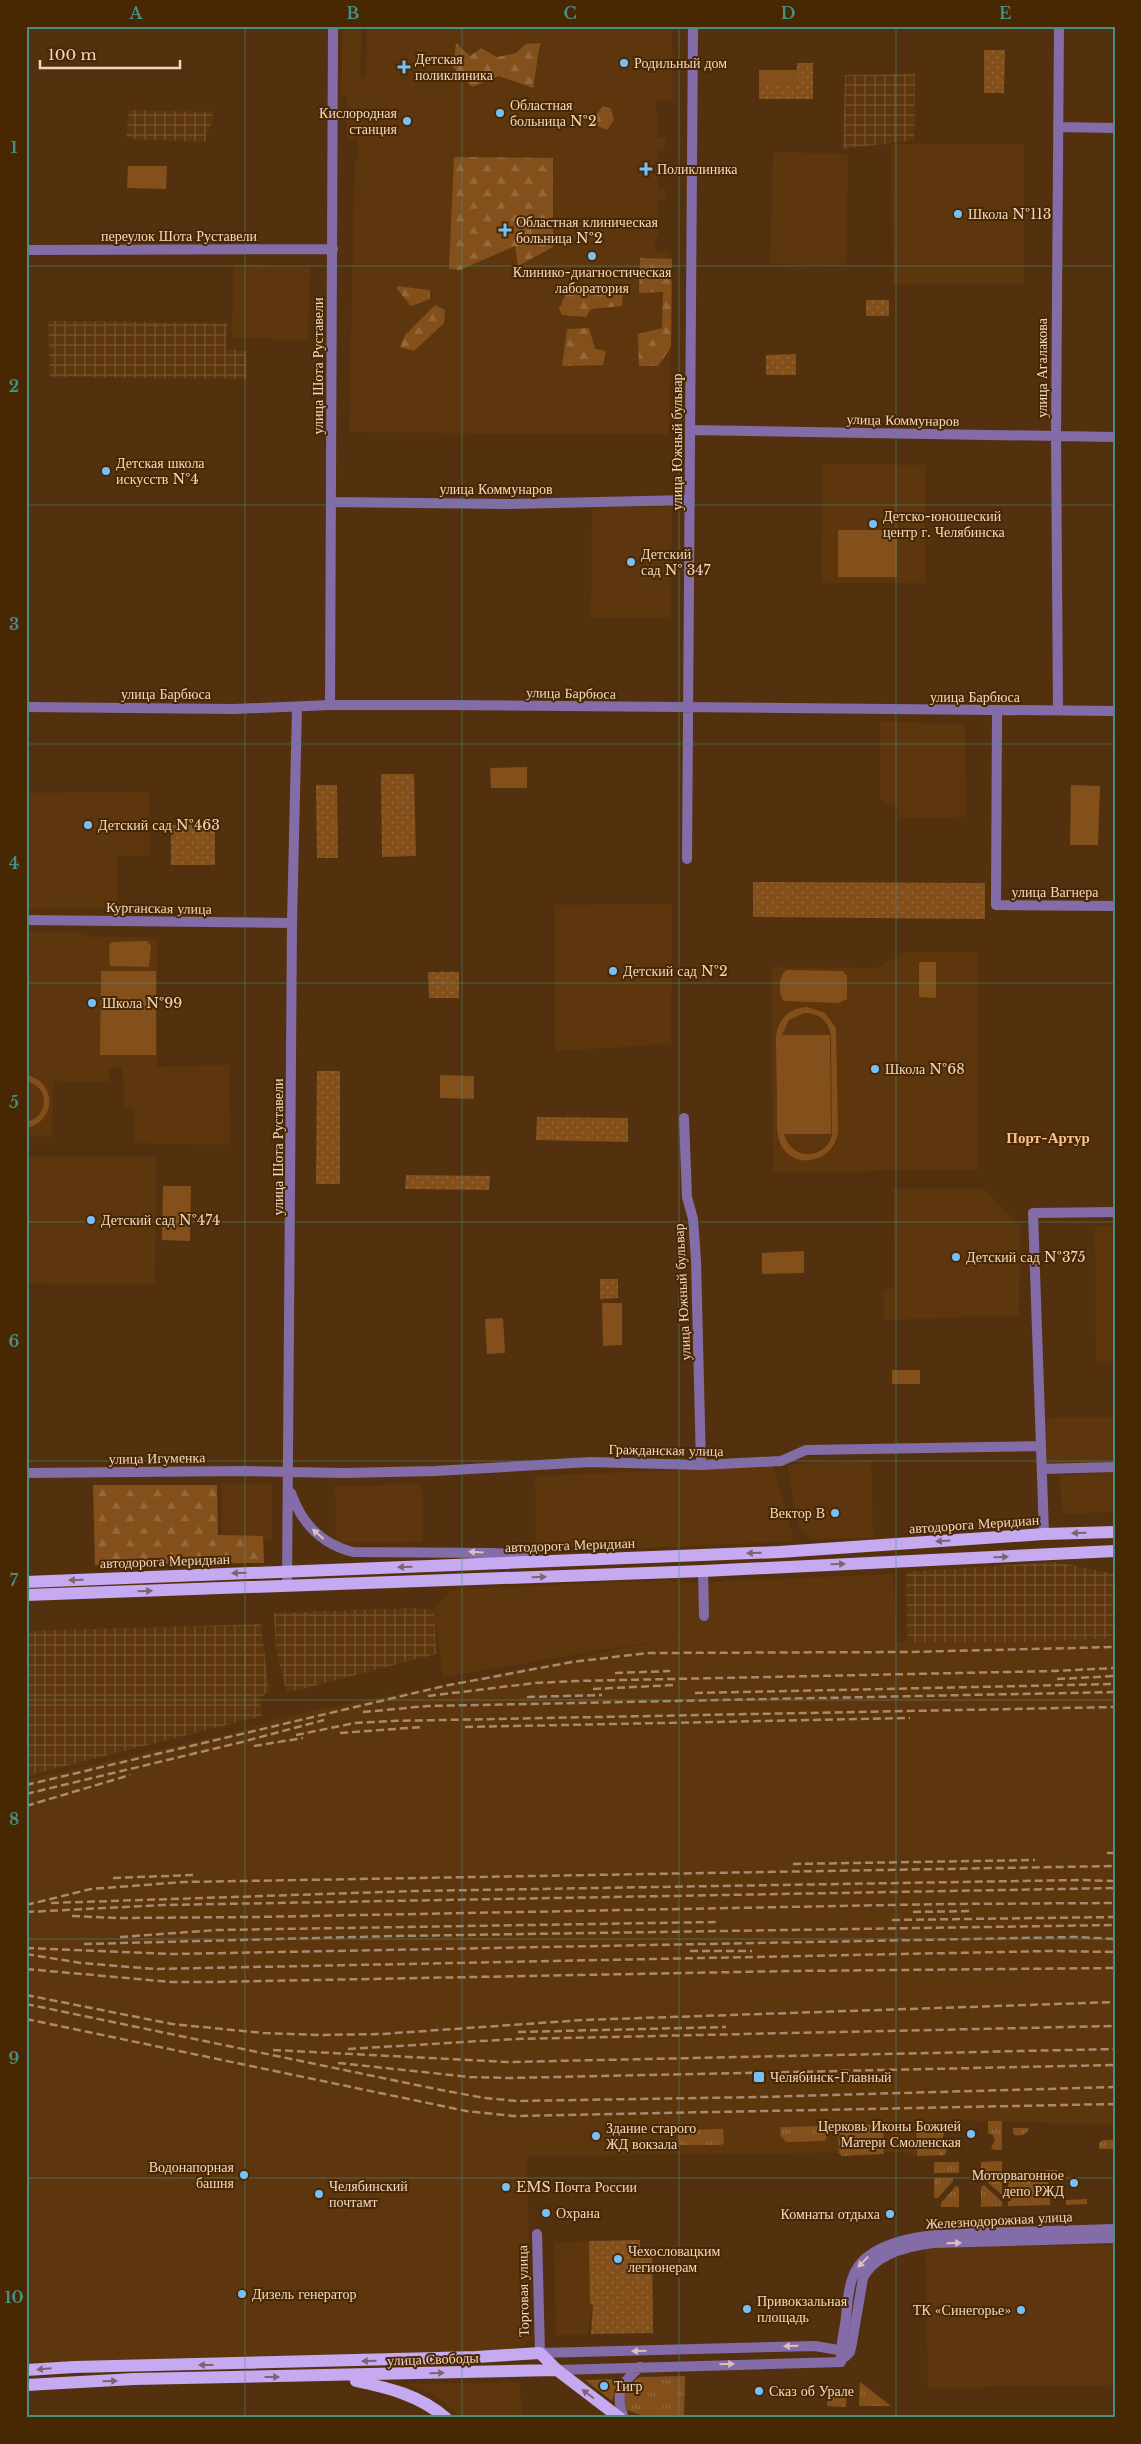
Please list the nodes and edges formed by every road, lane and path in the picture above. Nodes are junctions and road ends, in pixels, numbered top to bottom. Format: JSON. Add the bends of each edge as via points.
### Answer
{"nodes":[{"id":1,"x":333,"y":26,"type":"edge"},
{"id":2,"x":694,"y":26,"type":"edge"},
{"id":3,"x":1059,"y":26,"type":"edge"},
{"id":4,"x":1058,"y":127,"type":"junction"},
{"id":5,"x":1115,"y":128,"type":"edge"},
{"id":6,"x":333,"y":249,"type":"junction"},
{"id":7,"x":26,"y":250,"type":"edge"},
{"id":8,"x":690,"y":430,"type":"junction"},
{"id":9,"x":1056,"y":437,"type":"junction"},
{"id":10,"x":1115,"y":437,"type":"edge"},
{"id":11,"x":690,"y":500,"type":"junction"},
{"id":12,"x":331,"y":502,"type":"junction"},
{"id":13,"x":330,"y":705,"type":"junction"},
{"id":14,"x":26,"y":707,"type":"edge"},
{"id":15,"x":297,"y":708,"type":"junction"},
{"id":16,"x":688,"y":708,"type":"junction"},
{"id":17,"x":1058,"y":710,"type":"junction"},
{"id":18,"x":1115,"y":711,"type":"edge"},
{"id":19,"x":997,"y":712,"type":"junction"},
{"id":20,"x":687,"y":859,"type":"dead end"},
{"id":21,"x":1115,"y":906,"type":"edge"},
{"id":22,"x":26,"y":920,"type":"edge"},
{"id":23,"x":292,"y":923,"type":"junction"},
{"id":24,"x":684,"y":1118,"type":"dead end"},
{"id":25,"x":1115,"y":1212,"type":"edge"},
{"id":26,"x":1041,"y":1446,"type":"junction"},
{"id":27,"x":701,"y":1465,"type":"junction"},
{"id":28,"x":1115,"y":1467,"type":"edge"},
{"id":29,"x":1042,"y":1469,"type":"junction"},
{"id":30,"x":26,"y":1473,"type":"edge"},
{"id":31,"x":289,"y":1473,"type":"junction"},
{"id":32,"x":288,"y":1485,"type":"junction"},
{"id":33,"x":1115,"y":1532,"type":"edge"},
{"id":34,"x":1044,"y":1534,"type":"junction"},
{"id":35,"x":1115,"y":1551,"type":"edge"},
{"id":36,"x":1053,"y":1554,"type":"junction"},
{"id":37,"x":1115,"y":1557,"type":"edge"},
{"id":38,"x":541,"y":1561,"type":"junction"},
{"id":39,"x":703,"y":1570,"type":"junction"},
{"id":40,"x":288,"y":1571,"type":"junction"},
{"id":41,"x":26,"y":1582,"type":"edge"},
{"id":42,"x":287,"y":1586,"type":"junction"},
{"id":43,"x":26,"y":1595,"type":"edge"},
{"id":44,"x":704,"y":1616,"type":"dead end"},
{"id":45,"x":1115,"y":2229,"type":"edge"},
{"id":46,"x":537,"y":2234,"type":"dead end"},
{"id":47,"x":1115,"y":2238,"type":"edge"},
{"id":48,"x":850,"y":2326,"type":"junction"},
{"id":49,"x":678,"y":2350,"type":"junction"},
{"id":50,"x":845,"y":2350,"type":"junction"},
{"id":51,"x":540,"y":2353,"type":"junction"},
{"id":52,"x":678,"y":2366,"type":"junction"},
{"id":53,"x":640,"y":2367,"type":"junction"},
{"id":54,"x":26,"y":2370,"type":"edge"},
{"id":55,"x":556,"y":2370,"type":"junction"},
{"id":56,"x":336,"y":2377,"type":"junction"},
{"id":57,"x":26,"y":2386,"type":"edge"},
{"id":58,"x":446,"y":2418,"type":"edge"},
{"id":59,"x":622,"y":2418,"type":"edge"}],
"edges":[{"from":1,"to":6,"type":"street","name":"улица Шота Руставели"},
{"from":2,"to":8,"type":"street","name":"улица Южный бульвар"},
{"from":3,"to":4,"type":"street","name":"улица Агалакова"},
{"from":4,"to":5,"type":"street"},
{"from":4,"to":9,"type":"street","name":"улица Агалакова"},
{"from":6,"to":7,"type":"street","name":"переулок Шота Руставели"},
{"from":6,"to":12,"type":"street","name":"улица Шота Руставели"},
{"from":8,"to":9,"type":"street","name":"улица Коммунаров"},
{"from":8,"to":11,"type":"street","name":"улица Южный бульвар"},
{"from":9,"to":10,"type":"street","name":"улица Коммунаров"},
{"from":9,"to":17,"type":"street","name":"улица Агалакова"},
{"from":11,"to":12,"type":"street","name":"улица Коммунаров","via":[[508,504]]},
{"from":11,"to":16,"type":"street","name":"улица Южный бульвар"},
{"from":12,"to":13,"type":"street","name":"улица Шота Руставели"},
{"from":13,"to":15,"type":"street","name":"улица Барбюса"},
{"from":13,"to":16,"type":"street","name":"улица Барбюса"},
{"from":14,"to":15,"type":"street","name":"улица Барбюса"},
{"from":15,"to":23,"type":"street","name":"улица Шота Руставели"},
{"from":16,"to":19,"type":"street","name":"улица Барбюса"},
{"from":16,"to":20,"type":"street","name":"улица Южный бульвар"},
{"from":17,"to":18,"type":"street","name":"улица Барбюса"},
{"from":17,"to":19,"type":"street","name":"улица Барбюса"},
{"from":19,"to":21,"type":"street","name":"улица Вагнера","via":[[996,905]]},
{"from":22,"to":23,"type":"street","name":"Курганская улица"},
{"from":23,"to":31,"type":"street","name":"улица Шота Руставели"},
{"from":24,"to":27,"type":"street","name":"улица Южный бульвар","via":[[687,1197],[693,1219],[696,1260]]},
{"from":25,"to":26,"type":"street","via":[[1033,1213]]},
{"from":26,"to":27,"type":"street","name":"Гражданская улица","via":[[806,1450],[780,1461]]},
{"from":26,"to":29,"type":"street"},
{"from":27,"to":31,"type":"street","name":"Гражданская улица","via":[[590,1462],[435,1471]]},
{"from":28,"to":29,"type":"street"},
{"from":29,"to":34,"type":"street"},
{"from":30,"to":31,"type":"street","name":"улица Игуменка"},
{"from":31,"to":32,"type":"street","name":"улица Шота Руставели"},
{"from":38,"to":32,"type":"street","one_way":true,"via":[[505,1554],[353,1552],[337,1548],[307,1524]]},
{"from":32,"to":40,"type":"street","name":"улица Шота Руставели"},
{"from":33,"to":34,"type":"main road","name":"автодорога Меридиан","one_way":true},
{"from":34,"to":38,"type":"main road","name":"автодорога Меридиан","one_way":true,"via":[[779,1552]]},
{"from":35,"to":36,"type":"main road"},
{"from":36,"to":37,"type":"main road"},
{"from":39,"to":36,"type":"main road","one_way":true},
{"from":38,"to":40,"type":"main road","name":"автодорога Меридиан","one_way":true},
{"from":42,"to":39,"type":"main road","one_way":true},
{"from":39,"to":44,"type":"street"},
{"from":40,"to":41,"type":"main road","name":"автодорога Меридиан","one_way":true},
{"from":40,"to":42,"type":"street","name":"улица Шота Руставели"},
{"from":43,"to":42,"type":"main road","one_way":true},
{"from":45,"to":48,"type":"street","name":"Железнодорожная улица","one_way":true,"via":[[947,2234],[916,2238],[883,2248],[870,2254],[853,2276],[849,2290]]},
{"from":46,"to":51,"type":"street","name":"Торговая улица"},
{"from":48,"to":47,"type":"street","name":"Железнодорожная улица","one_way":true,"via":[[867,2270],[882,2258],[920,2244]]},
{"from":48,"to":50,"type":"street","name":"Железнодорожная улица"},
{"from":50,"to":49,"type":"street","name":"улица Свободы","one_way":true,"via":[[815,2346]]},
{"from":49,"to":51,"type":"street","name":"улица Свободы","one_way":true},
{"from":49,"to":52,"type":"street"},
{"from":52,"to":50,"type":"street","name":"улица Свободы","one_way":true,"via":[[841,2362]]},
{"from":51,"to":54,"type":"main road","name":"улица Свободы","one_way":true,"via":[[466,2358]]},
{"from":51,"to":55,"type":"main road","name":"Торговая улица"},
{"from":52,"to":53,"type":"street","name":"улица Свободы"},
{"from":53,"to":55,"type":"street","name":"улица Свободы"},
{"from":53,"to":59,"type":"street","via":[[622,2386],[618,2397]]},
{"from":56,"to":55,"type":"main road","name":"улица Свободы","one_way":true},
{"from":59,"to":55,"type":"main road","name":"Торговая улица","one_way":true},
{"from":57,"to":56,"type":"main road","name":"улица Свободы","one_way":true,"via":[[134,2379]]},
{"from":56,"to":58,"type":"main road","via":[[404,2392],[430,2405]]}]}
